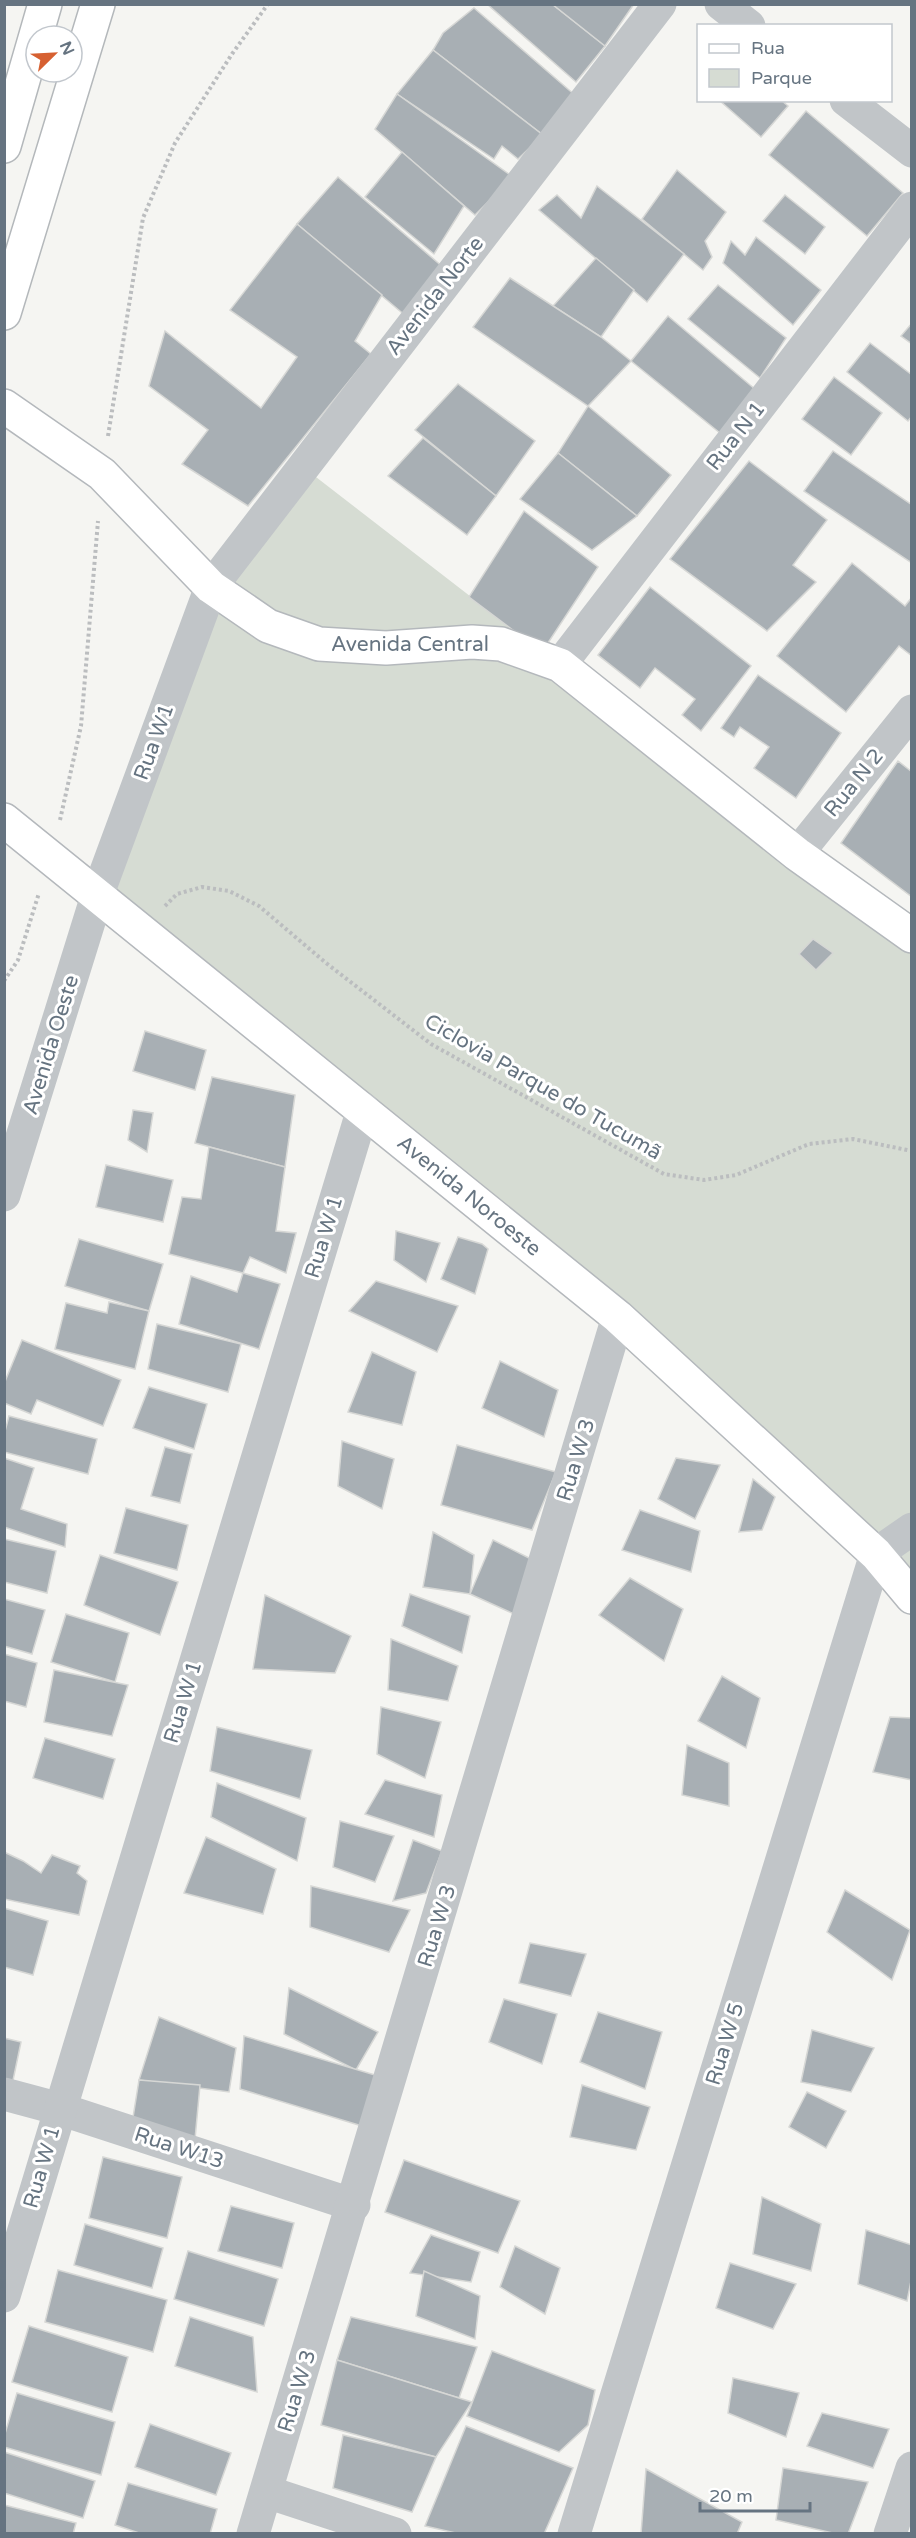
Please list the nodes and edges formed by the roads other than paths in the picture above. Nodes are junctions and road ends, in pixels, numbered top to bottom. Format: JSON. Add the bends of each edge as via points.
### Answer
{"nodes":[{"id":1,"x":45,"y":4,"type":"edge"},
{"id":2,"x":98,"y":4,"type":"edge"},
{"id":3,"x":660,"y":4,"type":"edge"},
{"id":4,"x":721,"y":4,"type":"edge"},
{"id":5,"x":746,"y":24,"type":"edge"},
{"id":6,"x":849,"y":102,"type":"edge"},
{"id":7,"x":4,"y":146,"type":"edge"},
{"id":8,"x":912,"y":151,"type":"edge"},
{"id":9,"x":912,"y":208,"type":"edge"},
{"id":10,"x":4,"y":313,"type":"edge"},
{"id":11,"x":4,"y":406,"type":"edge"},
{"id":12,"x":211,"y":587,"type":"junction"},
{"id":13,"x":560,"y":665,"type":"junction"},
{"id":14,"x":912,"y":711,"type":"edge"},
{"id":15,"x":4,"y":820,"type":"edge"},
{"id":16,"x":797,"y":854,"type":"junction"},
{"id":17,"x":97,"y":896,"type":"junction"},
{"id":18,"x":912,"y":936,"type":"edge"},
{"id":19,"x":363,"y":1109,"type":"junction"},
{"id":20,"x":4,"y":1195,"type":"edge"},
{"id":21,"x":618,"y":1317,"type":"junction"},
{"id":22,"x":912,"y":1529,"type":"edge"},
{"id":23,"x":876,"y":1554,"type":"junction"},
{"id":24,"x":912,"y":1597,"type":"edge"},
{"id":25,"x":4,"y":2094,"type":"edge"},
{"id":26,"x":60,"y":2109,"type":"junction"},
{"id":27,"x":354,"y":2205,"type":"junction"},
{"id":28,"x":4,"y":2296,"type":"edge"},
{"id":29,"x":912,"y":2468,"type":"edge"},
{"id":30,"x":267,"y":2492,"type":"junction"},
{"id":31,"x":254,"y":2534,"type":"edge"},
{"id":32,"x":395,"y":2534,"type":"edge"},
{"id":33,"x":574,"y":2534,"type":"edge"},
{"id":34,"x":890,"y":2534,"type":"edge"}],
"edges":[{"from":1,"to":7,"type":"street"},
{"from":2,"to":10,"type":"street"},
{"from":3,"to":12,"type":"street","name":"Avenida Norte"},
{"from":4,"to":5,"type":"street"},
{"from":6,"to":8,"type":"street"},
{"from":9,"to":13,"type":"street","name":"Rua N 1"},
{"from":11,"to":12,"type":"street","name":"Avenida Central","via":[[102,474]]},
{"from":12,"to":13,"type":"street","name":"Avenida Central","via":[[268,626],[319,644],[386,648],[472,642],[501,644]]},
{"from":12,"to":17,"type":"street","name":"Rua W1"},
{"from":13,"to":16,"type":"street","name":"Avenida Central"},
{"from":14,"to":16,"type":"street","name":"Rua N 2"},
{"from":15,"to":17,"type":"street","name":"Avenida Noroeste"},
{"from":16,"to":18,"type":"street","name":"Avenida Central"},
{"from":17,"to":19,"type":"street","name":"Avenida Noroeste"},
{"from":17,"to":20,"type":"street","name":"Avenida Oeste"},
{"from":19,"to":21,"type":"street","name":"Avenida Noroeste"},
{"from":19,"to":26,"type":"street","name":"Rua W 1"},
{"from":21,"to":23,"type":"street","name":"Avenida Noroeste"},
{"from":21,"to":27,"type":"street","name":"Rua W 3"},
{"from":22,"to":23,"type":"street"},
{"from":23,"to":24,"type":"street","name":"Avenida Noroeste"},
{"from":23,"to":33,"type":"street","name":"Rua W 5"},
{"from":25,"to":26,"type":"street","name":"Rua W13"},
{"from":26,"to":27,"type":"street","name":"Rua W13"},
{"from":26,"to":28,"type":"street","name":"Rua W 1"},
{"from":27,"to":30,"type":"street","name":"Rua W 3"},
{"from":29,"to":34,"type":"street"},
{"from":30,"to":31,"type":"street","name":"Rua W 3"},
{"from":30,"to":32,"type":"street"}]}
